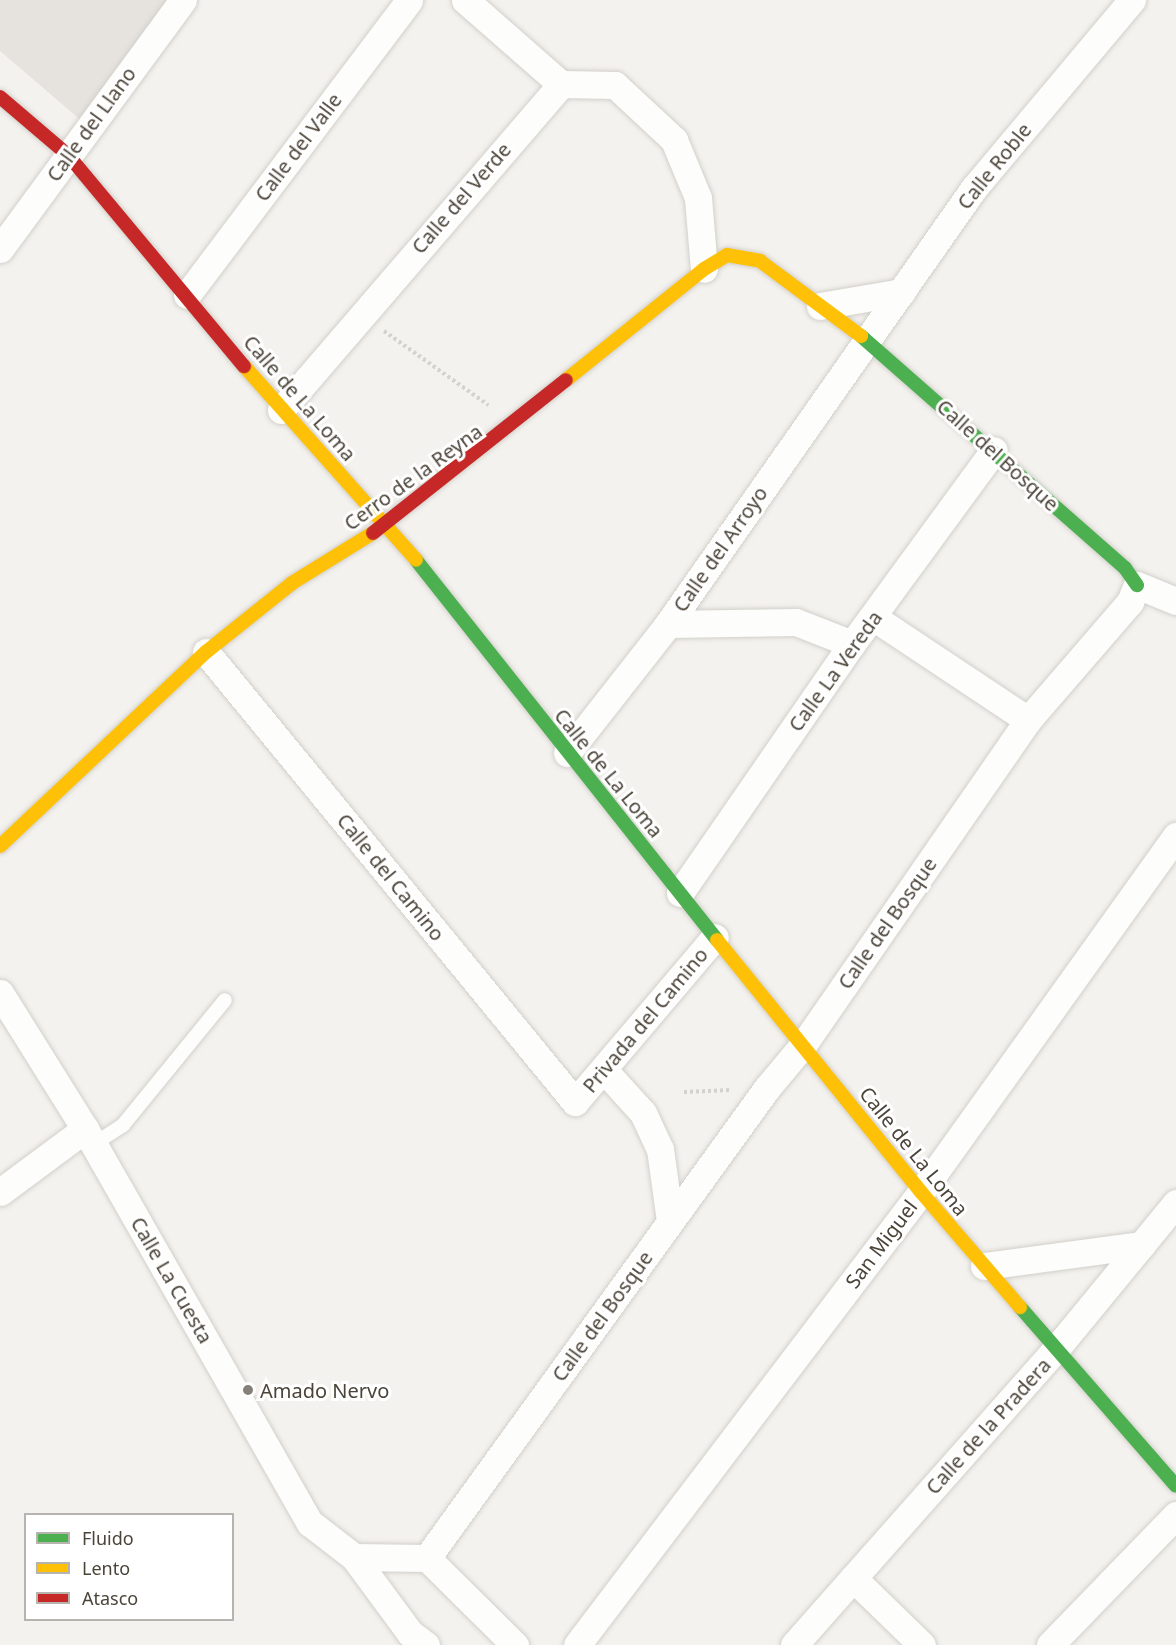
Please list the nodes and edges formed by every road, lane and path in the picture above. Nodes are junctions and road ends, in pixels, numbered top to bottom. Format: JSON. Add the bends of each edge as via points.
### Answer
{"nodes":[{"id":1,"x":183,"y":0,"type":"edge"},
{"id":2,"x":409,"y":0,"type":"edge"},
{"id":3,"x":465,"y":0,"type":"edge"},
{"id":4,"x":1132,"y":0,"type":"edge"},
{"id":5,"x":561,"y":84,"type":"junction"},
{"id":6,"x":0,"y":97,"type":"edge"},
{"id":7,"x":68,"y":155,"type":"junction"},
{"id":8,"x":0,"y":249,"type":"edge"},
{"id":9,"x":704,"y":269,"type":"junction"},
{"id":10,"x":902,"y":292,"type":"junction"},
{"id":11,"x":187,"y":295,"type":"junction"},
{"id":12,"x":820,"y":306,"type":"junction"},
{"id":13,"x":360,"y":315,"type":"junction"},
{"id":14,"x":868,"y":341,"type":"junction"},
{"id":15,"x":281,"y":410,"type":"junction"},
{"id":16,"x":516,"y":425,"type":"junction"},
{"id":17,"x":994,"y":450,"type":"junction"},
{"id":18,"x":388,"y":524,"type":"junction"},
{"id":19,"x":1137,"y":585,"type":"junction"},
{"id":20,"x":1176,"y":601,"type":"edge"},
{"id":21,"x":873,"y":617,"type":"junction"},
{"id":22,"x":668,"y":624,"type":"junction"},
{"id":23,"x":852,"y":644,"type":"junction"},
{"id":24,"x":206,"y":652,"type":"junction"},
{"id":25,"x":1028,"y":720,"type":"junction"},
{"id":26,"x":567,"y":753,"type":"junction"},
{"id":27,"x":1176,"y":836,"type":"edge"},
{"id":28,"x":0,"y":846,"type":"edge"},
{"id":29,"x":680,"y":893,"type":"junction"},
{"id":30,"x":715,"y":937,"type":"junction"},
{"id":31,"x":0,"y":993,"type":"edge"},
{"id":32,"x":225,"y":1000,"type":"dead end"},
{"id":33,"x":803,"y":1045,"type":"junction"},
{"id":34,"x":604,"y":1070,"type":"junction"},
{"id":35,"x":767,"y":1088,"type":"junction"},
{"id":36,"x":684,"y":1092,"type":"dead end"},
{"id":37,"x":575,"y":1102,"type":"joint"},
{"id":38,"x":89,"y":1136,"type":"junction"},
{"id":39,"x":0,"y":1192,"type":"edge"},
{"id":40,"x":921,"y":1192,"type":"junction"},
{"id":41,"x":1176,"y":1203,"type":"edge"},
{"id":42,"x":670,"y":1221,"type":"junction"},
{"id":43,"x":1142,"y":1245,"type":"junction"},
{"id":44,"x":984,"y":1266,"type":"junction"},
{"id":45,"x":1056,"y":1350,"type":"junction"},
{"id":46,"x":1176,"y":1486,"type":"edge"},
{"id":47,"x":1176,"y":1515,"type":"edge"},
{"id":48,"x":354,"y":1557,"type":"junction"},
{"id":49,"x":427,"y":1558,"type":"junction"},
{"id":50,"x":854,"y":1578,"type":"junction"},
{"id":51,"x":426,"y":1645,"type":"edge"},
{"id":52,"x":515,"y":1645,"type":"edge"},
{"id":53,"x":578,"y":1645,"type":"edge"},
{"id":54,"x":794,"y":1645,"type":"edge"},
{"id":55,"x":922,"y":1645,"type":"edge"},
{"id":56,"x":1050,"y":1645,"type":"edge"}],
"edges":[{"from":1,"to":7,"type":"street","name":"Calle del Llano"},
{"from":2,"to":11,"type":"street","name":"Calle del Valle"},
{"from":3,"to":5,"type":"street"},
{"from":4,"to":10,"type":"street","name":"Calle Roble","via":[[974,188]]},
{"from":5,"to":9,"type":"street","via":[[615,85],[674,140],[698,198]]},
{"from":5,"to":13,"type":"street","name":"Calle del Verde"},
{"from":6,"to":7,"type":"street","name":"Calle de La Loma"},
{"from":7,"to":8,"type":"street","name":"Calle del Llano"},
{"from":7,"to":11,"type":"street","name":"Calle de La Loma"},
{"from":9,"to":12,"type":"street","name":"Cerro de la Reyna","via":[[727,255],[760,261]]},
{"from":9,"to":16,"type":"street","name":"Cerro de la Reyna"},
{"from":10,"to":12,"type":"street"},
{"from":10,"to":14,"type":"street","name":"Calle Roble"},
{"from":11,"to":15,"type":"street","name":"Calle de La Loma"},
{"from":12,"to":14,"type":"street","name":"Cerro de la Reyna"},
{"from":13,"to":15,"type":"street","name":"Calle del Verde"},
{"from":13,"to":16,"type":"path"},
{"from":14,"to":17,"type":"street","name":"Calle del Bosque"},
{"from":14,"to":22,"type":"street","name":"Calle del Arroyo"},
{"from":15,"to":18,"type":"street","name":"Calle de La Loma"},
{"from":16,"to":18,"type":"street","name":"Cerro de la Reyna"},
{"from":17,"to":19,"type":"street","name":"Calle del Bosque","via":[[1125,568]]},
{"from":17,"to":21,"type":"street","name":"Calle La Vereda"},
{"from":18,"to":24,"type":"street","name":"Cerro de la Reyna","via":[[292,583]]},
{"from":18,"to":26,"type":"street","name":"Calle de La Loma"},
{"from":19,"to":20,"type":"street"},
{"from":19,"to":25,"type":"street","name":"Calle del Bosque","via":[[1130,602]]},
{"from":21,"to":23,"type":"street","name":"Calle La Vereda"},
{"from":21,"to":25,"type":"street"},
{"from":22,"to":23,"type":"street","via":[[796,622]]},
{"from":22,"to":26,"type":"street","name":"Calle del Arroyo"},
{"from":23,"to":29,"type":"street","name":"Calle La Vereda"},
{"from":24,"to":28,"type":"street","name":"Cerro de la Reyna"},
{"from":24,"to":37,"type":"street","name":"Calle del Camino"},
{"from":25,"to":33,"type":"street","name":"Calle del Bosque"},
{"from":26,"to":29,"type":"street","name":"Calle de La Loma"},
{"from":27,"to":40,"type":"street","name":"San Miguel"},
{"from":29,"to":30,"type":"street","name":"Calle de La Loma"},
{"from":30,"to":33,"type":"street","name":"Calle de La Loma"},
{"from":30,"to":34,"type":"street","name":"Privada del Camino"},
{"from":31,"to":38,"type":"street","name":"Calle La Cuesta"},
{"from":32,"to":38,"type":"lane","via":[[123,1125]]},
{"from":33,"to":35,"type":"street","name":"Calle del Bosque"},
{"from":33,"to":40,"type":"street","name":"Calle de La Loma"},
{"from":34,"to":37,"type":"street","name":"Privada del Camino"},
{"from":34,"to":42,"type":"street","via":[[644,1113],[660,1149]]},
{"from":35,"to":36,"type":"path"},
{"from":35,"to":42,"type":"street","name":"Calle del Bosque"},
{"from":38,"to":39,"type":"street"},
{"from":38,"to":48,"type":"street","name":"Calle La Cuesta","via":[[310,1523]]},
{"from":40,"to":44,"type":"street","name":"Calle de La Loma"},
{"from":40,"to":53,"type":"street","name":"San Miguel"},
{"from":41,"to":43,"type":"street","name":"Calle de la Pradera"},
{"from":42,"to":49,"type":"street","name":"Calle del Bosque"},
{"from":43,"to":44,"type":"street"},
{"from":43,"to":45,"type":"street","name":"Calle de la Pradera"},
{"from":44,"to":45,"type":"street","name":"Calle de La Loma"},
{"from":45,"to":46,"type":"street","name":"Calle de La Loma"},
{"from":45,"to":50,"type":"street","name":"Calle de la Pradera"},
{"from":47,"to":56,"type":"street"},
{"from":48,"to":49,"type":"street"},
{"from":48,"to":51,"type":"street","name":"Calle La Cuesta","via":[[410,1633]]},
{"from":49,"to":52,"type":"street"},
{"from":50,"to":54,"type":"street","name":"Calle de la Pradera"},
{"from":50,"to":55,"type":"street"}]}
